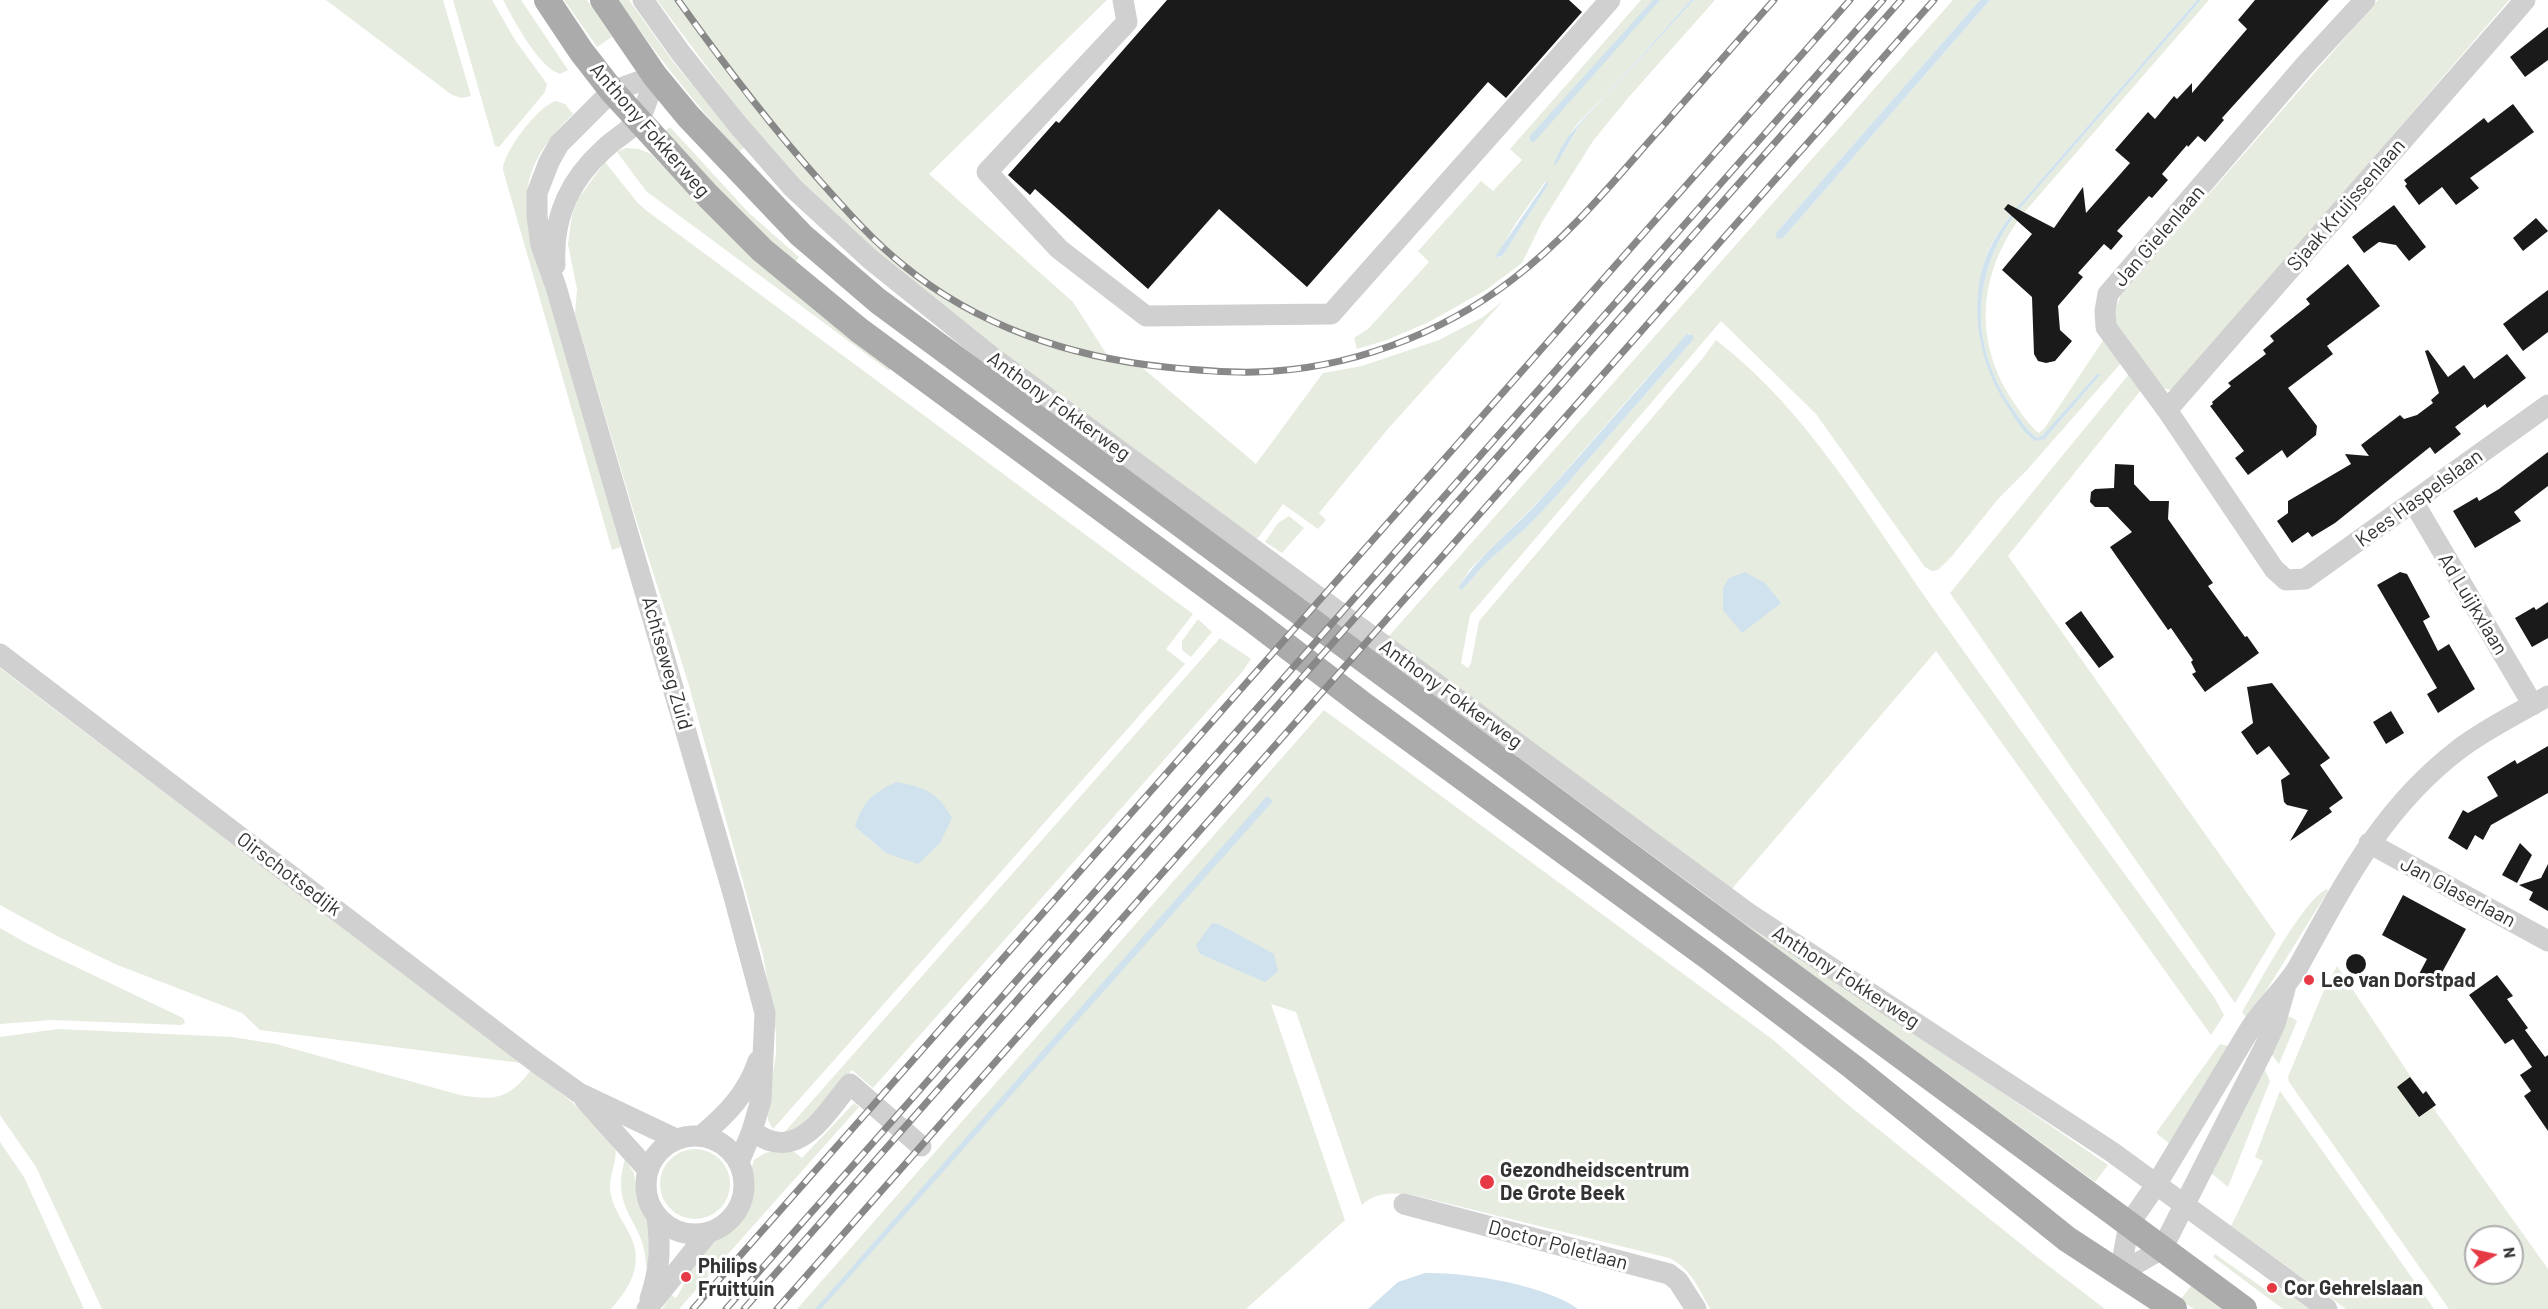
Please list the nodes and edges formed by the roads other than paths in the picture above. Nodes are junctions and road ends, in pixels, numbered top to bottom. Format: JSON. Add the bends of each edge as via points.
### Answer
{"nodes":[{"id":1,"x":547,"y":0,"type":"edge"},
{"id":2,"x":603,"y":0,"type":"edge"},
{"id":3,"x":643,"y":0,"type":"edge"},
{"id":4,"x":1123,"y":0,"type":"edge"},
{"id":5,"x":1610,"y":0,"type":"edge"},
{"id":6,"x":2365,"y":0,"type":"edge"},
{"id":7,"x":2525,"y":0,"type":"edge"},
{"id":8,"x":655,"y":76,"type":"junction"},
{"id":9,"x":612,"y":91,"type":"junction"},
{"id":10,"x":638,"y":122,"type":"junction"},
{"id":11,"x":556,"y":286,"type":"junction"},
{"id":12,"x":2548,"y":405,"type":"edge"},
{"id":13,"x":2166,"y":410,"type":"junction"},
{"id":14,"x":2414,"y":503,"type":"junction"},
{"id":15,"x":2286,"y":580,"type":"joint"},
{"id":16,"x":0,"y":654,"type":"edge"},
{"id":17,"x":2540,"y":700,"type":"edge"},
{"id":18,"x":2369,"y":843,"type":"junction"},
{"id":19,"x":2548,"y":940,"type":"edge"},
{"id":20,"x":2284,"y":989,"type":"junction"},
{"id":21,"x":764,"y":1042,"type":"junction"},
{"id":22,"x":579,"y":1093,"type":"junction"},
{"id":23,"x":752,"y":1131,"type":"junction"},
{"id":24,"x":701,"y":1136,"type":"junction"},
{"id":25,"x":676,"y":1139,"type":"junction"},
{"id":26,"x":921,"y":1146,"type":"dead end"},
{"id":27,"x":739,"y":1162,"type":"junction"},
{"id":28,"x":648,"y":1170,"type":"junction"},
{"id":29,"x":2156,"y":1185,"type":"junction"},
{"id":30,"x":1404,"y":1204,"type":"dead end"},
{"id":31,"x":2186,"y":1206,"type":"junction"},
{"id":32,"x":657,"y":1217,"type":"junction"},
{"id":33,"x":2129,"y":1224,"type":"junction"},
{"id":34,"x":708,"y":1233,"type":"junction"},
{"id":35,"x":2162,"y":1250,"type":"junction"},
{"id":36,"x":2120,"y":1273,"type":"junction"},
{"id":37,"x":647,"y":1309,"type":"edge"},
{"id":38,"x":1696,"y":1309,"type":"edge"},
{"id":39,"x":2174,"y":1309,"type":"edge"},
{"id":40,"x":2244,"y":1309,"type":"edge"},
{"id":41,"x":2327,"y":1309,"type":"edge"}],
"edges":[{"from":1,"to":9,"type":"main road","name":"Anthony Fokkerweg"},
{"from":2,"to":8,"type":"main road","name":"Anthony Fokkerweg"},
{"from":3,"to":29,"type":"street","name":"Anthony Fokkerweg","via":[[738,125],[793,188],[870,259],[992,357],[1748,914],[2112,1152]]},
{"from":4,"to":5,"type":"street","via":[[1127,22],[987,172],[1059,249],[1146,316],[1331,314]]},
{"from":6,"to":13,"type":"street","name":"Jan Gielenlaan","via":[[2108,294],[2106,327]]},
{"from":7,"to":13,"type":"street","name":"Sjaak Kruijssenlaan"},
{"from":8,"to":9,"type":"street","name":"Achtseweg Zuid"},
{"from":8,"to":10,"type":"street"},
{"from":8,"to":33,"type":"main road","name":"Anthony Fokkerweg","via":[[801,235],[878,301]]},
{"from":9,"to":10,"type":"main road","name":"Anthony Fokkerweg"},
{"from":9,"to":11,"type":"street","name":"Achtseweg Zuid","via":[[559,144],[537,193],[541,246]]},
{"from":10,"to":11,"type":"street","name":"Achtseweg Zuid","via":[[593,159],[568,191],[554,237]]},
{"from":10,"to":36,"type":"main road","name":"Anthony Fokkerweg","via":[[743,233],[859,330],[1711,959],[2067,1239]]},
{"from":11,"to":21,"type":"street","name":"Achtseweg Zuid","via":[[749,947],[765,1013]]},
{"from":12,"to":14,"type":"street","name":"Kees Haspelslaan"},
{"from":13,"to":15,"type":"street","name":"Jan Gielenlaan","via":[[2274,569]]},
{"from":14,"to":15,"type":"street","name":"Kees Haspelslaan","via":[[2305,579]]},
{"from":14,"to":17,"type":"street","name":"Ad Luijkxlaan"},
{"from":16,"to":22,"type":"street","name":"Oirschotsedijk"},
{"from":17,"to":18,"type":"street","via":[[2459,749],[2407,794]]},
{"from":18,"to":19,"type":"street","name":"Jan Glaserlaan"},
{"from":18,"to":20,"type":"street"},
{"from":20,"to":29,"type":"street","via":[[2250,1029]]},
{"from":20,"to":31,"type":"street","via":[[2272,1032]]},
{"from":21,"to":23,"type":"street","name":"Achtseweg Zuid","via":[[761,1100]]},
{"from":21,"to":24,"type":"street","name":"Achtseweg Zuid","via":[[753,1077],[729,1112]]},
{"from":22,"to":25,"type":"street","name":"Oirschotsedijk"},
{"from":22,"to":28,"type":"street","name":"Oirschotsedijk"},
{"from":23,"to":26,"type":"street","via":[[774,1142],[798,1140],[850,1084]]},
{"from":23,"to":27,"type":"street","name":"Achtseweg Zuid"},
{"from":24,"to":25,"type":"street"},
{"from":24,"to":27,"type":"street","via":[[717,1140]]},
{"from":25,"to":28,"type":"street","via":[[658,1151]]},
{"from":27,"to":34,"type":"street","via":[[744,1184],[740,1205],[727,1222]]},
{"from":28,"to":32,"type":"street","via":[[645,1186]]},
{"from":29,"to":31,"type":"street","name":"Anthony Fokkerweg"},
{"from":29,"to":33,"type":"street"},
{"from":30,"to":38,"type":"street","name":"Doctor Poletlaan","via":[[1669,1274]]},
{"from":31,"to":35,"type":"street"},
{"from":31,"to":41,"type":"street","name":"Anthony Fokkerweg"},
{"from":32,"to":34,"type":"street","via":[[680,1232]]},
{"from":32,"to":37,"type":"street","via":[[661,1246]]},
{"from":33,"to":35,"type":"main road","name":"Anthony Fokkerweg"},
{"from":33,"to":36,"type":"street"},
{"from":34,"to":37,"type":"street"},
{"from":35,"to":36,"type":"street"},
{"from":35,"to":40,"type":"main road","name":"Anthony Fokkerweg"},
{"from":36,"to":39,"type":"main road","name":"Anthony Fokkerweg"}]}
